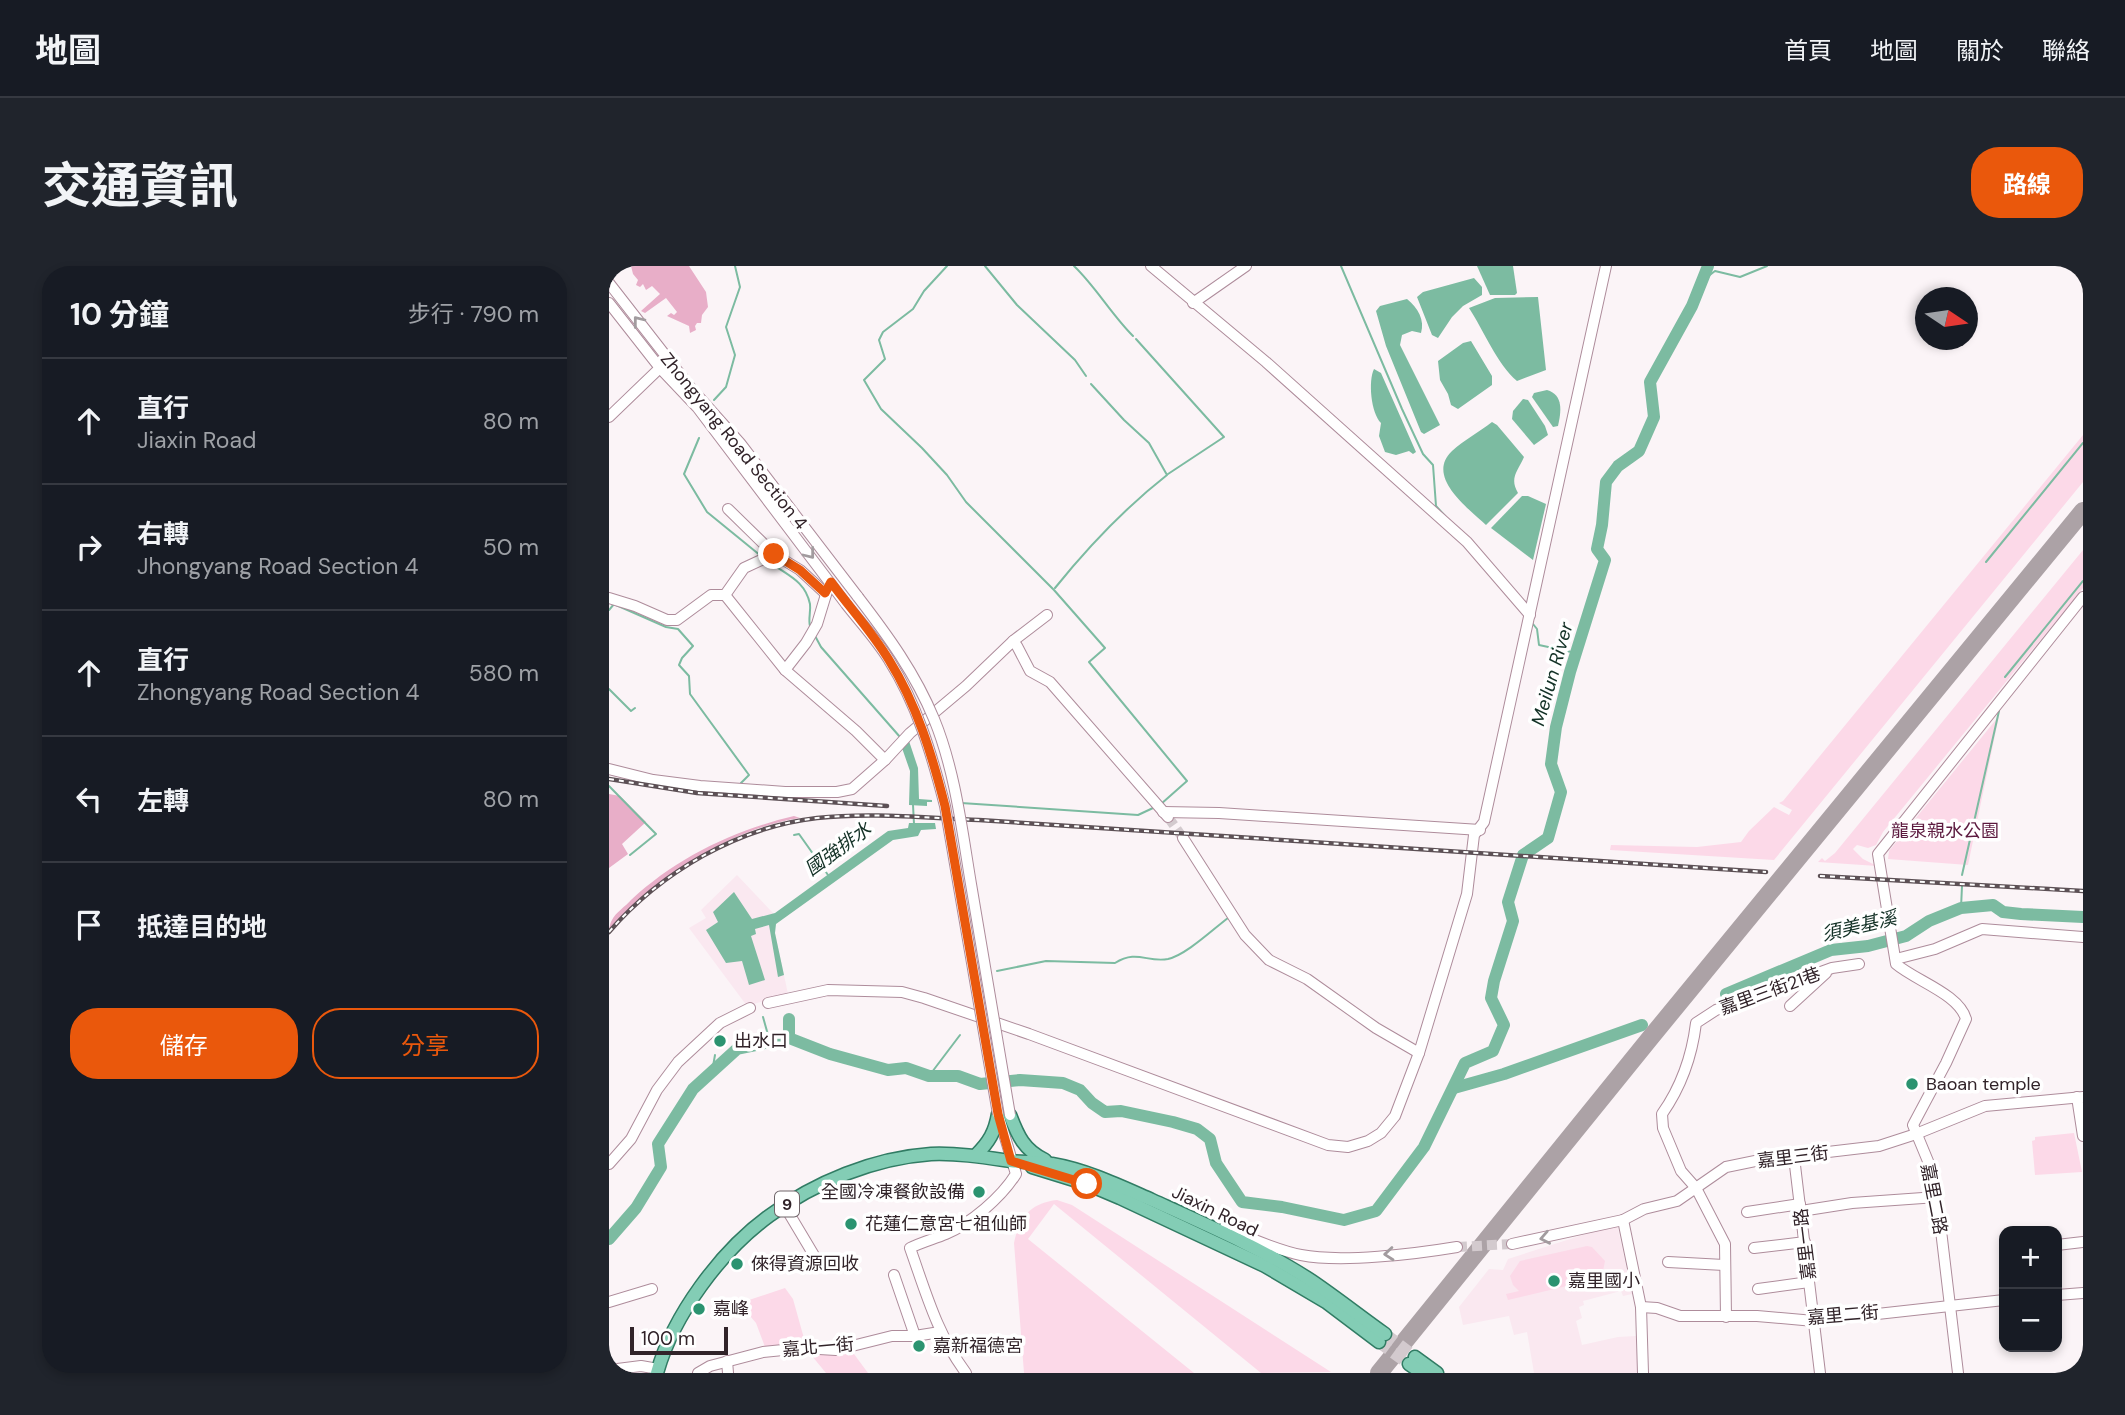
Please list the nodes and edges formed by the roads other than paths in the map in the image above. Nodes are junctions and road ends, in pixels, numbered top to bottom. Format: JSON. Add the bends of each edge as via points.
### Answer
{"nodes":[{"id":1,"x":1151,"y":266,"type":"edge"},
{"id":2,"x":1247,"y":266,"type":"edge"},
{"id":3,"x":1606,"y":266,"type":"edge"},
{"id":4,"x":609,"y":283,"type":"edge"},
{"id":5,"x":609,"y":303,"type":"edge"},
{"id":6,"x":1193,"y":303,"type":"junction"},
{"id":7,"x":664,"y":364,"type":"junction"},
{"id":8,"x":609,"y":417,"type":"edge"},
{"id":9,"x":728,"y":509,"type":"dead end"},
{"id":10,"x":774,"y":554,"type":"junction"},
{"id":11,"x":831,"y":582,"type":"junction"},
{"id":12,"x":825,"y":593,"type":"junction"},
{"id":13,"x":725,"y":595,"type":"junction"},
{"id":14,"x":2083,"y":597,"type":"edge"},
{"id":15,"x":609,"y":598,"type":"edge"},
{"id":16,"x":1047,"y":615,"type":"dead end"},
{"id":17,"x":1530,"y":615,"type":"junction"},
{"id":18,"x":1013,"y":641,"type":"junction"},
{"id":19,"x":785,"y":670,"type":"junction"},
{"id":20,"x":885,"y":760,"type":"junction"},
{"id":21,"x":609,"y":769,"type":"edge"},
{"id":22,"x":1480,"y":830,"type":"junction"},
{"id":23,"x":1183,"y":838,"type":"tunnel mouth"},
{"id":24,"x":2083,"y":937,"type":"edge"},
{"id":25,"x":1895,"y":955,"type":"junction"},
{"id":26,"x":1860,"y":964,"type":"dead end"},
{"id":27,"x":1832,"y":968,"type":"junction"},
{"id":28,"x":768,"y":1003,"type":"dead end"},
{"id":29,"x":1790,"y":1006,"type":"dead end"},
{"id":30,"x":750,"y":1009,"type":"dead end"},
{"id":31,"x":1419,"y":1053,"type":"junction"},
{"id":32,"x":2080,"y":1097,"type":"edge"},
{"id":33,"x":1004,"y":1114,"type":"junction"},
{"id":34,"x":1916,"y":1134,"type":"junction"},
{"id":35,"x":2083,"y":1136,"type":"edge"},
{"id":36,"x":976,"y":1155,"type":"junction"},
{"id":37,"x":1794,"y":1157,"type":"junction"},
{"id":38,"x":1011,"y":1161,"type":"junction"},
{"id":39,"x":609,"y":1164,"type":"edge"},
{"id":40,"x":1052,"y":1164,"type":"junction"},
{"id":41,"x":1696,"y":1188,"type":"junction"},
{"id":42,"x":1937,"y":1197,"type":"junction"},
{"id":43,"x":784,"y":1205,"type":"junction"},
{"id":44,"x":1800,"y":1208,"type":"junction"},
{"id":45,"x":1747,"y":1212,"type":"dead end"},
{"id":46,"x":1186,"y":1215,"type":"junction"},
{"id":47,"x":1623,"y":1220,"type":"junction"},
{"id":48,"x":1805,"y":1242,"type":"junction"},
{"id":49,"x":2083,"y":1242,"type":"edge"},
{"id":50,"x":1512,"y":1244,"type":"tunnel mouth"},
{"id":51,"x":2062,"y":1244,"type":"edge"},
{"id":52,"x":1457,"y":1247,"type":"tunnel mouth"},
{"id":53,"x":1754,"y":1248,"type":"dead end"},
{"id":54,"x":818,"y":1262,"type":"dead end"},
{"id":55,"x":1668,"y":1262,"type":"dead end"},
{"id":56,"x":1724,"y":1265,"type":"junction"},
{"id":57,"x":894,"y":1275,"type":"dead end"},
{"id":58,"x":1809,"y":1282,"type":"junction"},
{"id":59,"x":652,"y":1289,"type":"dead end"},
{"id":60,"x":1758,"y":1289,"type":"dead end"},
{"id":61,"x":2083,"y":1293,"type":"edge"},
{"id":62,"x":2062,"y":1295,"type":"edge"},
{"id":63,"x":1999,"y":1300,"type":"edge"},
{"id":64,"x":609,"y":1302,"type":"edge"},
{"id":65,"x":1950,"y":1305,"type":"junction"},
{"id":66,"x":1641,"y":1307,"type":"junction"},
{"id":67,"x":1726,"y":1317,"type":"junction"},
{"id":68,"x":1814,"y":1321,"type":"junction"},
{"id":69,"x":940,"y":1332,"type":"junction"},
{"id":70,"x":915,"y":1336,"type":"junction"},
{"id":71,"x":727,"y":1361,"type":"junction"},
{"id":72,"x":609,"y":1370,"type":"edge"},
{"id":73,"x":657,"y":1371,"type":"edge"},
{"id":74,"x":699,"y":1372,"type":"edge"},
{"id":75,"x":728,"y":1373,"type":"edge"},
{"id":76,"x":967,"y":1373,"type":"edge"},
{"id":77,"x":1422,"y":1373,"type":"edge"},
{"id":78,"x":1437,"y":1373,"type":"edge"},
{"id":79,"x":1643,"y":1373,"type":"edge"},
{"id":80,"x":1820,"y":1373,"type":"edge"},
{"id":81,"x":1958,"y":1373,"type":"edge"}],
"edges":[{"from":1,"to":6,"type":"street"},
{"from":2,"to":6,"type":"street"},
{"from":3,"to":17,"type":"street"},
{"from":7,"to":4,"type":"street","name":"Zhongyang Road Section 4","one_way":true},
{"from":5,"to":7,"type":"street","name":"Zhongyang Road Section 4"},
{"from":6,"to":17,"type":"street","via":[[1266,362],[1467,542]]},
{"from":7,"to":8,"type":"street"},
{"from":7,"to":11,"type":"street","name":"Zhongyang Road Section 4","one_way":true},
{"from":7,"to":33,"type":"street","name":"Zhongyang Road Section 4","bridge":true,"via":[[740,443],[858,597],[899,652],[935,721],[961,822]]},
{"from":9,"to":10,"type":"street"},
{"from":10,"to":12,"type":"street"},
{"from":10,"to":13,"type":"street","via":[[744,568]]},
{"from":11,"to":12,"type":"street"},
{"from":11,"to":33,"type":"street","name":"Zhongyang Road Section 4","bridge":true,"via":[[889,659],[914,707],[935,765]]},
{"from":12,"to":19,"type":"street","via":[[817,624]]},
{"from":13,"to":15,"type":"street","via":[[711,594],[677,620]]},
{"from":13,"to":19,"type":"street"},
{"from":14,"to":25,"type":"street","via":[[1878,854]]},
{"from":16,"to":18,"type":"street"},
{"from":17,"to":22,"type":"street"},
{"from":18,"to":20,"type":"street"},
{"from":18,"to":22,"type":"street","via":[[1030,671],[1050,682],[1162,810]]},
{"from":19,"to":20,"type":"street"},
{"from":20,"to":21,"type":"street","via":[[852,789],[837,792],[700,786]]},
{"from":22,"to":31,"type":"street","via":[[1474,835],[1467,894]]},
{"from":23,"to":31,"type":"street","via":[[1245,935],[1269,960],[1307,979]]},
{"from":24,"to":25,"type":"street","via":[[1982,929],[1935,949]]},
{"from":25,"to":34,"type":"street","via":[[1896,964],[1910,976],[1956,1001],[1966,1019],[1914,1120]]},
{"from":26,"to":27,"type":"street","name":"嘉里三街21巷"},
{"from":27,"to":29,"type":"street"},
{"from":27,"to":41,"type":"street","name":"嘉里三街21巷","via":[[1716,1010],[1696,1023],[1693,1050],[1675,1096],[1662,1114],[1681,1171]]},
{"from":28,"to":31,"type":"street","via":[[828,990],[902,992],[1341,1147],[1368,1141],[1386,1128]]},
{"from":30,"to":39,"type":"street","via":[[720,1023],[678,1062],[631,1139]]},
{"from":32,"to":34,"type":"street","name":"嘉里三街","via":[[1985,1106]]},
{"from":32,"to":35,"type":"street"},
{"from":33,"to":36,"type":"main road"},
{"from":33,"to":38,"type":"street"},
{"from":33,"to":40,"type":"main road","via":[[1025,1147]]},
{"from":34,"to":37,"type":"street","name":"嘉里三街","via":[[1879,1146]]},
{"from":34,"to":42,"type":"street","name":"嘉里二路"},
{"from":36,"to":38,"type":"main road","name":"Jiaxin Road","number":"9"},
{"from":36,"to":43,"type":"main road","name":"Jiaxin Road","number":"9","via":[[929,1154],[892,1160],[862,1168]]},
{"from":37,"to":41,"type":"street","name":"嘉里三街","via":[[1726,1167]]},
{"from":37,"to":44,"type":"street","name":"嘉里一路"},
{"from":38,"to":40,"type":"main road","name":"Jiaxin Road","number":"9"},
{"from":38,"to":46,"type":"main road","name":"Jiaxin Road","number":"9","via":[[1087,1184],[1265,1266],[1382,1338],[1292,1269]]},
{"from":38,"to":69,"type":"street","via":[[1016,1174],[1008,1188],[971,1219],[910,1248]]},
{"from":40,"to":46,"type":"main road","name":"Jiaxin Road","number":"9","via":[[1108,1181]]},
{"from":41,"to":47,"type":"street","name":"嘉里三街","via":[[1677,1201]]},
{"from":41,"to":56,"type":"street","via":[[1725,1244]]},
{"from":42,"to":44,"type":"street"},
{"from":42,"to":65,"type":"street","name":"嘉里二路"},
{"from":43,"to":54,"type":"street"},
{"from":43,"to":73,"type":"main road","name":"Jiaxin Road","number":"9","via":[[740,1239],[705,1281],[670,1337]]},
{"from":44,"to":45,"type":"street"},
{"from":44,"to":48,"type":"street","name":"嘉里一路"},
{"from":52,"to":46,"type":"street","one_way":true,"via":[[1368,1256],[1300,1255]]},
{"from":47,"to":50,"type":"street","name":"嘉里三街","one_way":true},
{"from":47,"to":66,"type":"street"},
{"from":48,"to":53,"type":"street"},
{"from":48,"to":58,"type":"street","name":"嘉里一路"},
{"from":49,"to":51,"type":"street"},
{"from":55,"to":56,"type":"street"},
{"from":56,"to":67,"type":"street"},
{"from":57,"to":70,"type":"street"},
{"from":58,"to":60,"type":"street"},
{"from":58,"to":68,"type":"street","name":"嘉里一路"},
{"from":59,"to":64,"type":"street"},
{"from":61,"to":62,"type":"street"},
{"from":63,"to":65,"type":"street","name":"嘉里二街"},
{"from":65,"to":68,"type":"street","name":"嘉里二街"},
{"from":65,"to":81,"type":"street","name":"嘉里二路"},
{"from":66,"to":67,"type":"street","name":"嘉里二街","via":[[1680,1316]]},
{"from":66,"to":79,"type":"street"},
{"from":67,"to":68,"type":"street","name":"嘉里二街"},
{"from":68,"to":80,"type":"street","name":"嘉里一路"},
{"from":69,"to":70,"type":"street","name":"嘉北一街"},
{"from":69,"to":76,"type":"street"},
{"from":70,"to":71,"type":"street","name":"嘉北一街","via":[[892,1336],[836,1350],[763,1352]]},
{"from":71,"to":74,"type":"street","name":"嘉北一街"},
{"from":71,"to":75,"type":"street"},
{"from":72,"to":73,"type":"street","via":[[641,1366]]},
{"from":77,"to":78,"type":"main road","via":[[1412,1360]]}]}
